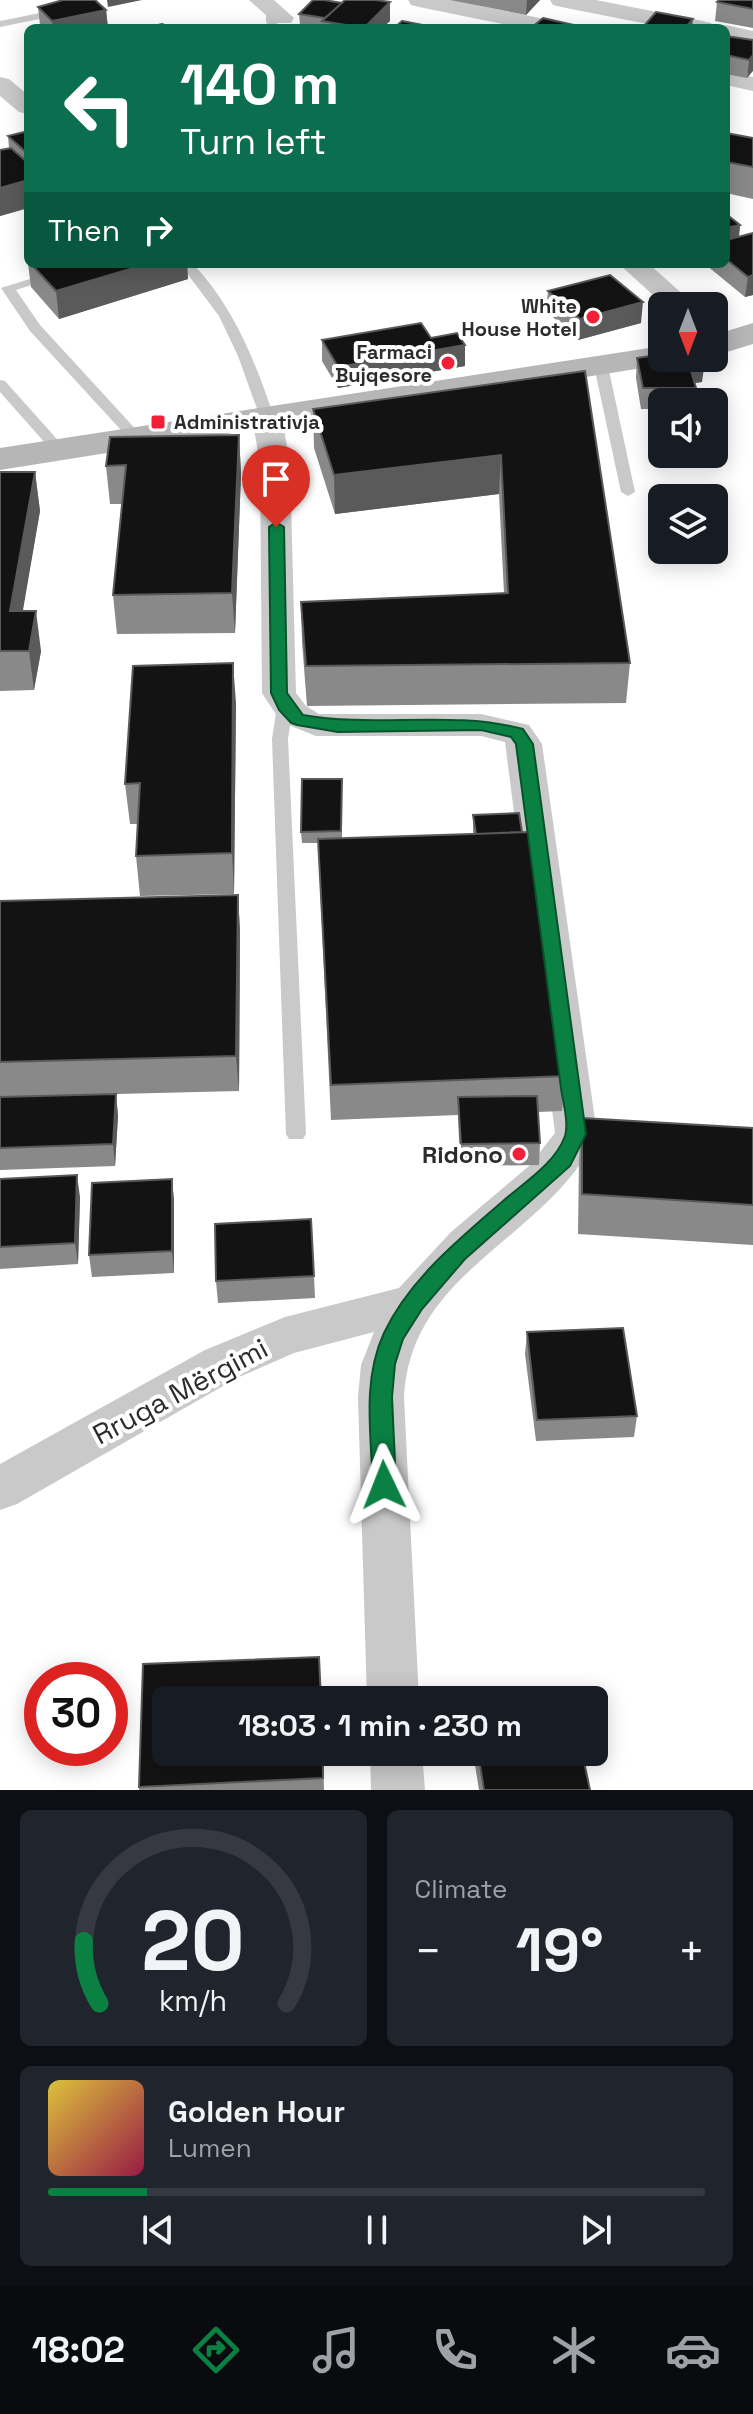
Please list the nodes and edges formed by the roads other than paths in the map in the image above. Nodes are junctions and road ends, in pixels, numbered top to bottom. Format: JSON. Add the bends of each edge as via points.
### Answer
{"nodes":[{"id":1,"x":419,"y":0,"type":"edge"},
{"id":2,"x":561,"y":0,"type":"edge"},
{"id":3,"x":71,"y":9,"type":"edge"},
{"id":4,"x":706,"y":21,"type":"edge"},
{"id":5,"x":646,"y":23,"type":"edge"},
{"id":6,"x":0,"y":24,"type":"edge"},
{"id":7,"x":526,"y":24,"type":"edge"},
{"id":8,"x":537,"y":24,"type":"edge"},
{"id":9,"x":730,"y":33,"type":"edge"},
{"id":10,"x":753,"y":38,"type":"edge"},
{"id":11,"x":730,"y":79,"type":"edge"},
{"id":12,"x":0,"y":84,"type":"edge"},
{"id":13,"x":753,"y":84,"type":"edge"},
{"id":14,"x":24,"y":104,"type":"edge"},
{"id":15,"x":78,"y":268,"type":"edge"},
{"id":16,"x":190,"y":268,"type":"edge"},
{"id":17,"x":638,"y":268,"type":"edge"},
{"id":18,"x":666,"y":292,"type":"edge"},
{"id":19,"x":648,"y":358,"type":"edge"},
{"id":20,"x":601,"y":366,"type":"junction"},
{"id":21,"x":0,"y":384,"type":"edge"},
{"id":22,"x":267,"y":417,"type":"junction"},
{"id":23,"x":136,"y":438,"type":"junction"},
{"id":24,"x":59,"y":450,"type":"junction"},
{"id":25,"x":0,"y":459,"type":"edge"},
{"id":26,"x":628,"y":492,"type":"dead end"},
{"id":27,"x":285,"y":706,"type":"junction"},
{"id":28,"x":296,"y":1134,"type":"dead end"},
{"id":29,"x":415,"y":1303,"type":"junction"},
{"id":30,"x":0,"y":1489,"type":"edge"},
{"id":31,"x":392,"y":1686,"type":"edge"},
{"id":32,"x":397,"y":1766,"type":"edge"},
{"id":33,"x":398,"y":1790,"type":"edge"}],
"edges":[{"from":1,"to":7,"type":"street"},
{"from":2,"to":5,"type":"street"},
{"from":2,"to":8,"type":"street"},
{"from":3,"to":6,"type":"lane"},
{"from":4,"to":5,"type":"street"},
{"from":9,"to":10,"type":"street"},
{"from":11,"to":13,"type":"street"},
{"from":12,"to":14,"type":"street"},
{"from":15,"to":23,"type":"lane","via":[[8,288],[35,328]]},
{"from":16,"to":22,"type":"lane","via":[[236,338]]},
{"from":17,"to":18,"type":"street"},
{"from":19,"to":20,"type":"main road"},
{"from":20,"to":22,"type":"main road"},
{"from":20,"to":26,"type":"lane"},
{"from":21,"to":24,"type":"lane"},
{"from":22,"to":23,"type":"main road"},
{"from":22,"to":27,"type":"street","via":[[275,464],[279,693]]},
{"from":23,"to":24,"type":"main road"},
{"from":24,"to":25,"type":"main road"},
{"from":27,"to":28,"type":"lane","via":[[280,739]]},
{"from":27,"to":29,"type":"street","via":[[297,720],[316,725],[481,725],[517,733],[524,744],[576,1134],[562,1161],[457,1253]]},
{"from":29,"to":30,"type":"street","name":"Rruga Mërgimi","via":[[285,1336],[221,1364]]},
{"from":29,"to":31,"type":"street","via":[[389,1350],[381,1397]]},
{"from":32,"to":33,"type":"street"}]}
